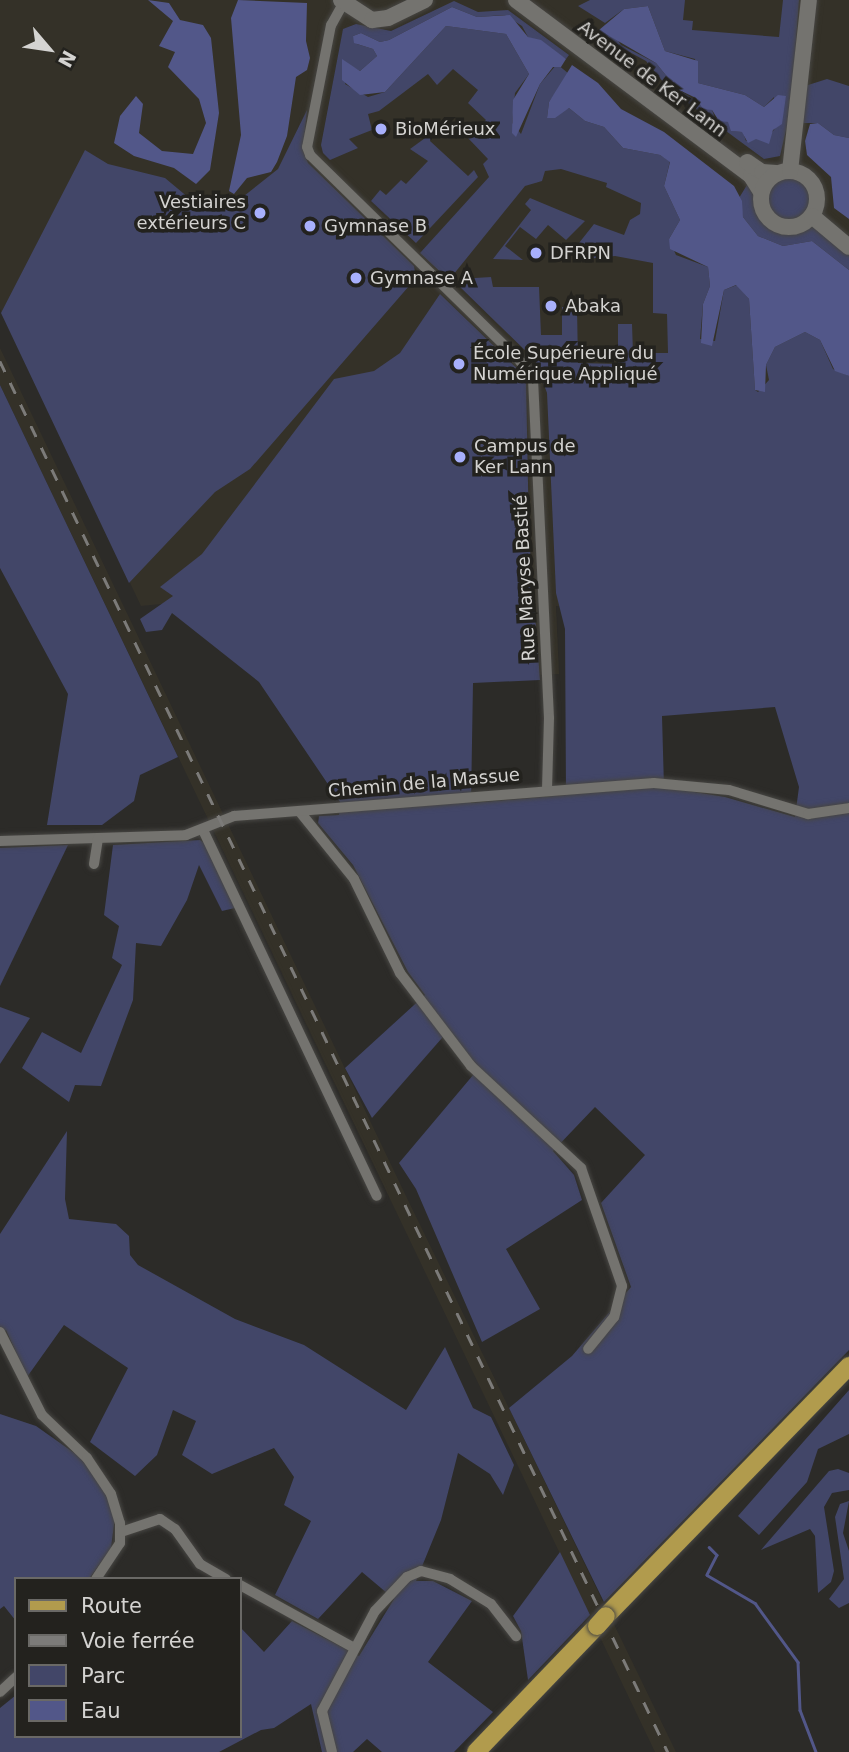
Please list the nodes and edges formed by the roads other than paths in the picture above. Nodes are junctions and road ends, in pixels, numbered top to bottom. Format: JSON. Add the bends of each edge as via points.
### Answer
{"nodes":[{"id":1,"x":425,"y":0,"type":"edge"},
{"id":2,"x":516,"y":0,"type":"edge"},
{"id":3,"x":531,"y":0,"type":"edge"},
{"id":4,"x":809,"y":0,"type":"edge"},
{"id":5,"x":343,"y":1,"type":"edge"},
{"id":6,"x":783,"y":172,"type":"junction"},
{"id":7,"x":761,"y":192,"type":"junction"},
{"id":8,"x":812,"y":216,"type":"junction"},
{"id":9,"x":849,"y":247,"type":"edge"},
{"id":10,"x":547,"y":790,"type":"junction"},
{"id":11,"x":849,"y":808,"type":"edge"},
{"id":12,"x":300,"y":811,"type":"junction"},
{"id":13,"x":203,"y":830,"type":"junction"},
{"id":14,"x":98,"y":838,"type":"junction"},
{"id":15,"x":0,"y":841,"type":"edge"},
{"id":16,"x":94,"y":864,"type":"dead end"},
{"id":17,"x":377,"y":1196,"type":"dead end"},
{"id":18,"x":0,"y":1332,"type":"edge"},
{"id":19,"x":589,"y":1349,"type":"dead end"},
{"id":20,"x":849,"y":1366,"type":"edge"},
{"id":21,"x":121,"y":1532,"type":"junction"},
{"id":22,"x":97,"y":1577,"type":"edge"},
{"id":23,"x":223,"y":1577,"type":"edge"},
{"id":24,"x":242,"y":1586,"type":"edge"},
{"id":25,"x":516,"y":1636,"type":"dead end"},
{"id":26,"x":354,"y":1648,"type":"junction"},
{"id":27,"x":14,"y":1679,"type":"edge"},
{"id":28,"x":0,"y":1692,"type":"edge"},
{"id":29,"x":332,"y":1752,"type":"edge"},
{"id":30,"x":476,"y":1752,"type":"edge"}],
"edges":[{"from":1,"to":5,"type":"street","via":[[380,19],[366,17]]},
{"from":2,"to":7,"type":"street","name":"Avenue de Ker Lann","via":[[751,176]]},
{"from":3,"to":6,"type":"street","name":"Avenue de Ker Lann","via":[[748,163]]},
{"from":4,"to":6,"type":"street"},
{"from":5,"to":10,"type":"street","name":"Rue Maryse Bastié","via":[[331,24],[307,147],[310,155],[533,379],[549,718]]},
{"from":6,"to":7,"type":"street"},
{"from":6,"to":8,"type":"street","via":[[804,175],[814,187],[817,201]]},
{"from":7,"to":8,"type":"street","via":[[763,211],[776,225],[796,227]]},
{"from":8,"to":9,"type":"street"},
{"from":10,"to":11,"type":"street","name":"Chemin de la Massue","via":[[654,783],[729,790],[808,814]]},
{"from":10,"to":12,"type":"street","name":"Chemin de la Massue"},
{"from":12,"to":13,"type":"street","name":"Chemin de la Massue","via":[[234,816]]},
{"from":12,"to":19,"type":"street","via":[[354,879],[400,973],[471,1066],[580,1168],[622,1286],[614,1317]]},
{"from":13,"to":14,"type":"street","name":"Chemin de la Massue","via":[[186,835]]},
{"from":13,"to":17,"type":"street"},
{"from":14,"to":15,"type":"street","name":"Chemin de la Massue"},
{"from":14,"to":16,"type":"street"},
{"from":18,"to":21,"type":"street","via":[[42,1415],[101,1476]]},
{"from":20,"to":30,"type":"main road"},
{"from":21,"to":22,"type":"street","via":[[120,1543]]},
{"from":21,"to":23,"type":"street","via":[[160,1519],[175,1529],[200,1563]]},
{"from":24,"to":26,"type":"street"},
{"from":25,"to":26,"type":"street","via":[[485,1599],[442,1576],[421,1571],[383,1600]]},
{"from":26,"to":29,"type":"street","via":[[322,1711]]},
{"from":27,"to":28,"type":"street"}]}
